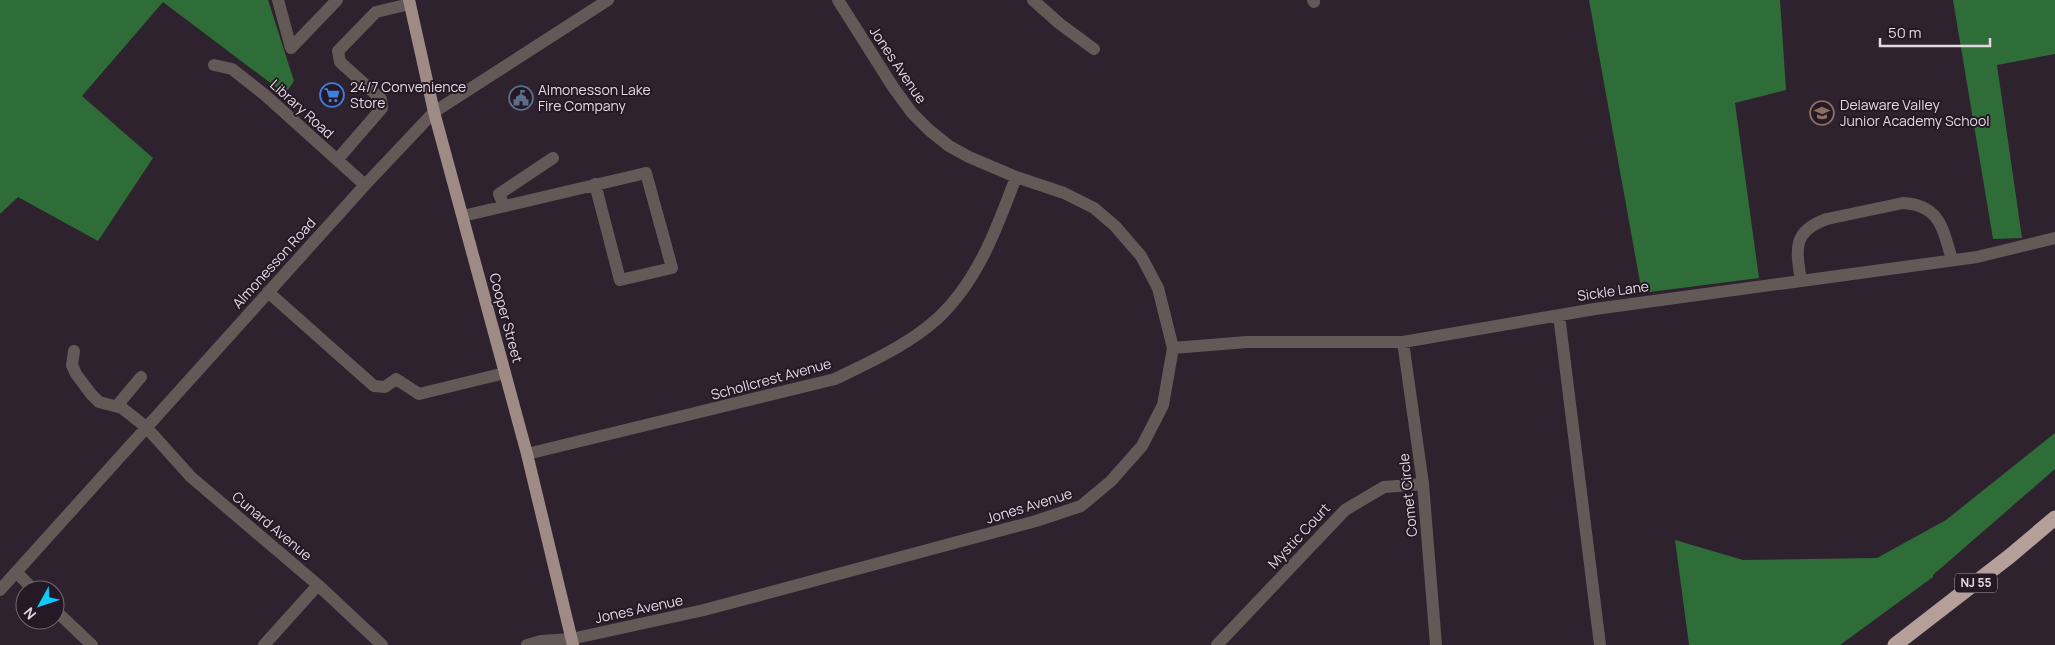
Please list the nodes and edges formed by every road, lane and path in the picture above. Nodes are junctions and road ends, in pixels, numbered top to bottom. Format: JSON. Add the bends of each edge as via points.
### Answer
{"nodes":[{"id":1,"x":278,"y":0,"type":"edge"},
{"id":2,"x":338,"y":0,"type":"edge"},
{"id":3,"x":608,"y":0,"type":"edge"},
{"id":4,"x":838,"y":0,"type":"edge"},
{"id":5,"x":1033,"y":0,"type":"edge"},
{"id":6,"x":409,"y":2,"type":"edge"},
{"id":7,"x":325,"y":5,"type":"edge"},
{"id":8,"x":1094,"y":49,"type":"dead end"},
{"id":9,"x":214,"y":64,"type":"dead end"},
{"id":10,"x":434,"y":112,"type":"junction"},
{"id":11,"x":553,"y":158,"type":"dead end"},
{"id":12,"x":337,"y":160,"type":"junction"},
{"id":13,"x":1016,"y":177,"type":"junction"},
{"id":14,"x":595,"y":184,"type":"junction"},
{"id":15,"x":365,"y":185,"type":"junction"},
{"id":16,"x":504,"y":206,"type":"junction"},
{"id":17,"x":463,"y":216,"type":"junction"},
{"id":18,"x":2055,"y":238,"type":"edge"},
{"id":19,"x":1952,"y":260,"type":"junction"},
{"id":20,"x":1801,"y":280,"type":"junction"},
{"id":21,"x":268,"y":292,"type":"junction"},
{"id":22,"x":1559,"y":315,"type":"junction"},
{"id":23,"x":1403,"y":342,"type":"junction"},
{"id":24,"x":1173,"y":348,"type":"junction"},
{"id":25,"x":74,"y":351,"type":"dead end"},
{"id":26,"x":505,"y":373,"type":"junction"},
{"id":27,"x":141,"y":377,"type":"dead end"},
{"id":28,"x":122,"y":408,"type":"junction"},
{"id":29,"x":146,"y":427,"type":"junction"},
{"id":30,"x":528,"y":454,"type":"junction"},
{"id":31,"x":1423,"y":484,"type":"junction"},
{"id":32,"x":2055,"y":518,"type":"edge"},
{"id":33,"x":16,"y":572,"type":"junction"},
{"id":34,"x":24,"y":580,"type":"edge"},
{"id":35,"x":318,"y":585,"type":"junction"},
{"id":36,"x":0,"y":590,"type":"edge"},
{"id":37,"x":65,"y":619,"type":"edge"},
{"id":38,"x":572,"y":642,"type":"edge"},
{"id":39,"x":92,"y":645,"type":"edge"},
{"id":40,"x":264,"y":645,"type":"edge"},
{"id":41,"x":382,"y":645,"type":"edge"},
{"id":42,"x":527,"y":645,"type":"edge"},
{"id":43,"x":1217,"y":645,"type":"edge"},
{"id":44,"x":1436,"y":645,"type":"edge"},
{"id":45,"x":1600,"y":645,"type":"edge"},
{"id":46,"x":1895,"y":645,"type":"edge"}],
"edges":[{"from":1,"to":7,"type":"street","via":[[291,48]]},
{"from":2,"to":7,"type":"street"},
{"from":3,"to":10,"type":"street","name":"Almonesson Road"},
{"from":4,"to":13,"type":"street","name":"Jones Avenue","via":[[912,113],[949,146]]},
{"from":5,"to":8,"type":"street"},
{"from":6,"to":10,"type":"main road","name":"Cooper Street"},
{"from":6,"to":12,"type":"street","via":[[376,12],[338,51],[340,62],[381,99],[382,108]]},
{"from":9,"to":12,"type":"street","name":"Library Road","via":[[239,74]]},
{"from":10,"to":15,"type":"street","name":"Almonesson Road"},
{"from":10,"to":17,"type":"main road","name":"Cooper Street"},
{"from":11,"to":16,"type":"street","via":[[499,194]]},
{"from":12,"to":15,"type":"street","name":"Library Road"},
{"from":13,"to":24,"type":"street","name":"Jones Avenue","via":[[1079,200],[1115,226],[1141,256],[1158,288]]},
{"from":13,"to":30,"type":"street","name":"Schollcrest Avenue","via":[[979,266],[961,291],[936,319],[880,357],[835,379]]},
{"from":14,"to":14,"type":"street","via":[[646,173],[672,268],[620,280]]},
{"from":14,"to":16,"type":"street"},
{"from":15,"to":21,"type":"street","name":"Almonesson Road"},
{"from":16,"to":17,"type":"street"},
{"from":17,"to":26,"type":"main road","name":"Cooper Street"},
{"from":18,"to":19,"type":"street","name":"Sickle Lane"},
{"from":19,"to":20,"type":"street","name":"Sickle Lane"},
{"from":19,"to":20,"type":"street","via":[[1937,218],[1927,208],[1903,203],[1815,223],[1798,241]]},
{"from":20,"to":22,"type":"street","name":"Sickle Lane"},
{"from":21,"to":26,"type":"street","via":[[374,386],[386,386],[396,379],[419,394]]},
{"from":21,"to":29,"type":"street","name":"Almonesson Road"},
{"from":22,"to":23,"type":"street","name":"Sickle Lane"},
{"from":22,"to":45,"type":"street"},
{"from":23,"to":24,"type":"street","name":"Sickle Lane","via":[[1247,342]]},
{"from":23,"to":31,"type":"street","name":"Comet Circle"},
{"from":24,"to":38,"type":"street","name":"Jones Avenue","via":[[1163,404],[1142,446],[1111,480],[1081,506],[1027,524]]},
{"from":25,"to":28,"type":"street","via":[[72,365],[91,394],[99,402]]},
{"from":26,"to":30,"type":"main road","name":"Cooper Street"},
{"from":27,"to":28,"type":"street","via":[[120,402]]},
{"from":28,"to":29,"type":"street","name":"Cunard Avenue"},
{"from":29,"to":33,"type":"street","name":"Almonesson Road"},
{"from":29,"to":35,"type":"street","name":"Cunard Avenue","via":[[191,477]]},
{"from":30,"to":38,"type":"main road","name":"Cooper Street"},
{"from":31,"to":43,"type":"street","name":"Mystic Court","via":[[1384,487],[1344,510]]},
{"from":31,"to":44,"type":"street","name":"Comet Circle"},
{"from":32,"to":46,"type":"highway","number":"NJ 55"},
{"from":33,"to":34,"type":"street"},
{"from":33,"to":36,"type":"street","name":"Almonesson Road"},
{"from":35,"to":40,"type":"street"},
{"from":35,"to":41,"type":"street","name":"Cunard Avenue"},
{"from":37,"to":39,"type":"street"},
{"from":38,"to":42,"type":"street","via":[[541,641]]}]}
